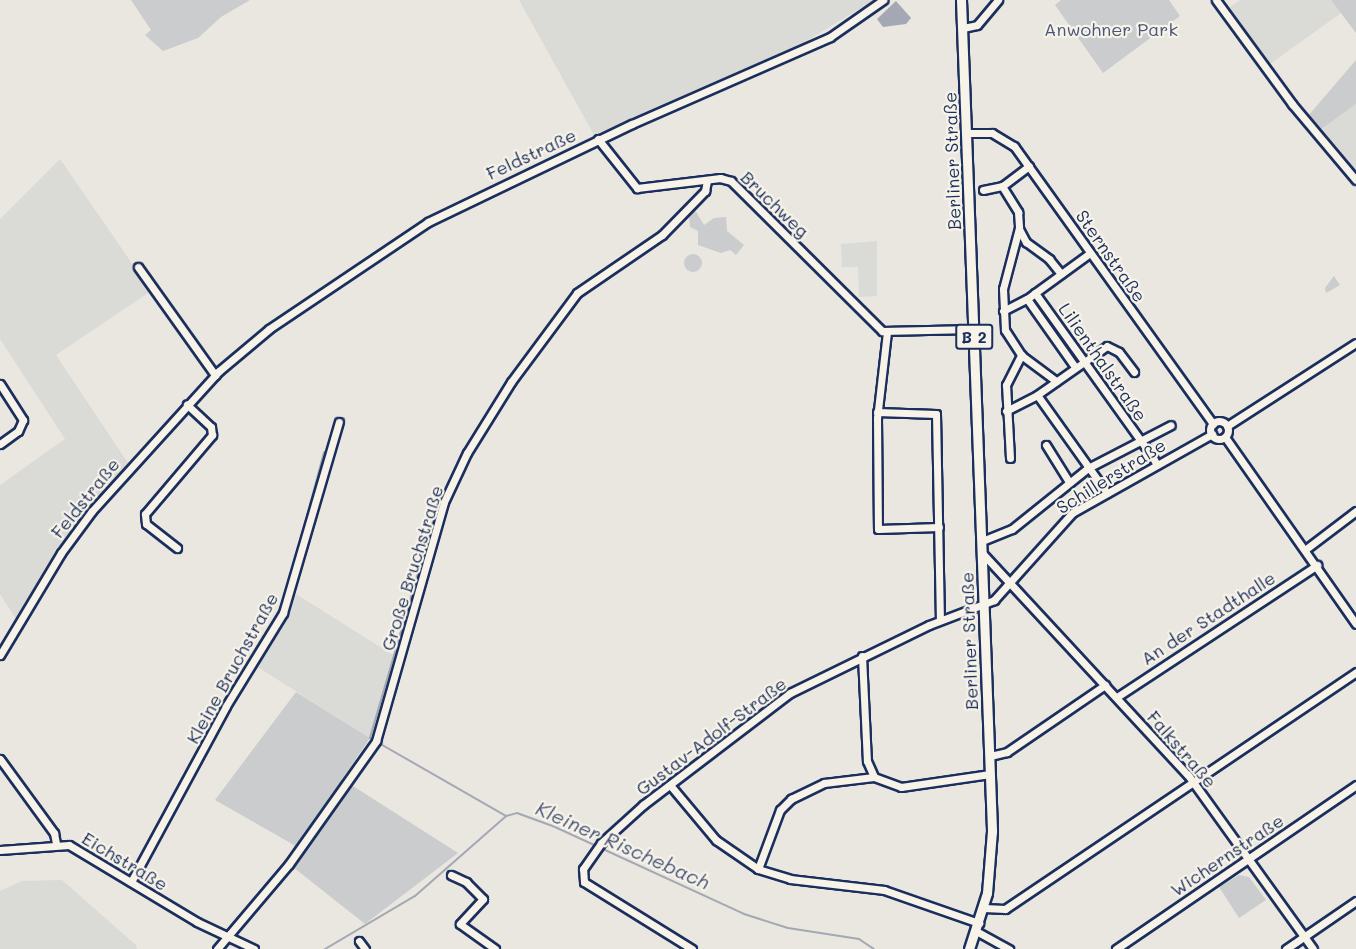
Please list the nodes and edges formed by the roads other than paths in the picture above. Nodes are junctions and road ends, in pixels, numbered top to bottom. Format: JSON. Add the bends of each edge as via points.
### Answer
{"nodes":[{"id":1,"x":883,"y":0,"type":"edge"},
{"id":2,"x":961,"y":0,"type":"edge"},
{"id":3,"x":998,"y":0,"type":"edge"},
{"id":4,"x":1216,"y":0,"type":"edge"},
{"id":5,"x":963,"y":28,"type":"junction"},
{"id":6,"x":968,"y":133,"type":"junction"},
{"id":7,"x":598,"y":139,"type":"junction"},
{"id":8,"x":1029,"y":166,"type":"junction"},
{"id":9,"x":1356,"y":180,"type":"edge"},
{"id":10,"x":707,"y":181,"type":"junction"},
{"id":11,"x":1002,"y":186,"type":"junction"},
{"id":12,"x":983,"y":190,"type":"dead end"},
{"id":13,"x":1019,"y":228,"type":"junction"},
{"id":14,"x":1090,"y":253,"type":"junction"},
{"id":15,"x":138,"y":267,"type":"dead end"},
{"id":16,"x":1061,"y":274,"type":"junction"},
{"id":17,"x":1035,"y":293,"type":"junction"},
{"id":18,"x":1027,"y":299,"type":"junction"},
{"id":19,"x":1003,"y":311,"type":"junction"},
{"id":20,"x":974,"y":329,"type":"junction"},
{"id":21,"x":887,"y":332,"type":"junction"},
{"id":22,"x":1356,"y":343,"type":"edge"},
{"id":23,"x":1021,"y":355,"type":"junction"},
{"id":24,"x":1083,"y":361,"type":"junction"},
{"id":25,"x":1075,"y":367,"type":"junction"},
{"id":26,"x":1134,"y":372,"type":"dead end"},
{"id":27,"x":215,"y":375,"type":"junction"},
{"id":28,"x":1056,"y":381,"type":"junction"},
{"id":29,"x":0,"y":384,"type":"edge"},
{"id":30,"x":1037,"y":395,"type":"junction"},
{"id":31,"x":187,"y":405,"type":"junction"},
{"id":32,"x":1006,"y":411,"type":"junction"},
{"id":33,"x":877,"y":412,"type":"junction"},
{"id":34,"x":339,"y":422,"type":"dead end"},
{"id":35,"x":1213,"y":424,"type":"junction"},
{"id":36,"x":1171,"y":425,"type":"dead end"},
{"id":37,"x":1227,"y":426,"type":"junction"},
{"id":38,"x":1212,"y":434,"type":"junction"},
{"id":39,"x":1225,"y":437,"type":"junction"},
{"id":40,"x":1140,"y":440,"type":"junction"},
{"id":41,"x":0,"y":444,"type":"edge"},
{"id":42,"x":1046,"y":445,"type":"dead end"},
{"id":43,"x":1146,"y":448,"type":"dead end"},
{"id":44,"x":1152,"y":456,"type":"dead end"},
{"id":45,"x":1010,"y":458,"type":"dead end"},
{"id":46,"x":1157,"y":465,"type":"junction"},
{"id":47,"x":1088,"y":468,"type":"junction"},
{"id":48,"x":1069,"y":482,"type":"junction"},
{"id":49,"x":1107,"y":493,"type":"junction"},
{"id":50,"x":1356,"y":511,"type":"edge"},
{"id":51,"x":939,"y":527,"type":"junction"},
{"id":52,"x":982,"y":541,"type":"junction"},
{"id":53,"x":177,"y":548,"type":"dead end"},
{"id":54,"x":1306,"y":549,"type":"junction"},
{"id":55,"x":982,"y":554,"type":"junction"},
{"id":56,"x":1317,"y":565,"type":"junction"},
{"id":57,"x":1010,"y":581,"type":"junction"},
{"id":58,"x":984,"y":606,"type":"junction"},
{"id":59,"x":940,"y":620,"type":"junction"},
{"id":60,"x":1356,"y":624,"type":"edge"},
{"id":61,"x":0,"y":655,"type":"edge"},
{"id":62,"x":862,"y":656,"type":"junction"},
{"id":63,"x":1356,"y":672,"type":"edge"},
{"id":64,"x":1105,"y":685,"type":"junction"},
{"id":65,"x":1117,"y":697,"type":"junction"},
{"id":66,"x":990,"y":756,"type":"junction"},
{"id":67,"x":0,"y":759,"type":"edge"},
{"id":68,"x":990,"y":774,"type":"junction"},
{"id":69,"x":874,"y":777,"type":"junction"},
{"id":70,"x":1193,"y":782,"type":"junction"},
{"id":71,"x":670,"y":785,"type":"junction"},
{"id":72,"x":1356,"y":785,"type":"edge"},
{"id":73,"x":56,"y":843,"type":"junction"},
{"id":74,"x":0,"y":850,"type":"edge"},
{"id":75,"x":1248,"y":859,"type":"junction"},
{"id":76,"x":758,"y":869,"type":"junction"},
{"id":77,"x":452,"y":875,"type":"dead end"},
{"id":78,"x":131,"y":882,"type":"junction"},
{"id":79,"x":1356,"y":901,"type":"edge"},
{"id":80,"x":984,"y":908,"type":"junction"},
{"id":81,"x":977,"y":927,"type":"junction"},
{"id":82,"x":226,"y":937,"type":"junction"},
{"id":83,"x":1304,"y":937,"type":"junction"},
{"id":84,"x":359,"y":941,"type":"dead end"},
{"id":85,"x":217,"y":949,"type":"edge"},
{"id":86,"x":254,"y":949,"type":"edge"},
{"id":87,"x":365,"y":949,"type":"edge"},
{"id":88,"x":495,"y":949,"type":"edge"},
{"id":89,"x":692,"y":949,"type":"edge"},
{"id":90,"x":969,"y":949,"type":"edge"},
{"id":91,"x":1009,"y":949,"type":"edge"},
{"id":92,"x":1116,"y":949,"type":"edge"},
{"id":93,"x":1286,"y":949,"type":"edge"},
{"id":94,"x":1313,"y":949,"type":"edge"}],
"edges":[{"from":1,"to":7,"type":"street","name":"Feldstraße","via":[[830,38]]},
{"from":2,"to":5,"type":"main road","number":"B 2"},
{"from":3,"to":5,"type":"street","via":[[975,26]]},
{"from":4,"to":9,"type":"street","via":[[1292,104]]},
{"from":5,"to":6,"type":"main road","name":"Berliner Straße","number":"B 2"},
{"from":6,"to":8,"type":"street","name":"Sternstraße","via":[[999,135],[1014,146]]},
{"from":6,"to":20,"type":"main road","name":"Berliner Straße","number":"B 2"},
{"from":7,"to":10,"type":"street","name":"Bruchweg","via":[[634,186]]},
{"from":7,"to":27,"type":"street","name":"Feldstraße","via":[[405,234],[269,330]]},
{"from":8,"to":11,"type":"street"},
{"from":8,"to":14,"type":"street","name":"Sternstraße"},
{"from":10,"to":21,"type":"street","name":"Bruchweg","via":[[724,178],[738,187],[873,325]]},
{"from":10,"to":82,"type":"street","name":"Große Bruchstraße","via":[[705,192],[667,231],[578,293],[515,376],[467,453],[441,512],[375,743],[288,864]]},
{"from":11,"to":12,"type":"street"},
{"from":11,"to":13,"type":"street","via":[[1018,212]]},
{"from":13,"to":16,"type":"street","via":[[1026,242]]},
{"from":13,"to":19,"type":"street","via":[[1003,289]]},
{"from":14,"to":16,"type":"street","name":"Lilienthalstraße"},
{"from":14,"to":35,"type":"street","name":"Sternstraße"},
{"from":15,"to":27,"type":"street"},
{"from":16,"to":17,"type":"street","name":"Lilienthalstraße"},
{"from":17,"to":18,"type":"street","name":"Lilienthalstraße"},
{"from":17,"to":24,"type":"street","name":"Lilienthalstraße"},
{"from":18,"to":19,"type":"street"},
{"from":18,"to":25,"type":"street","name":"Lilienthalstraße"},
{"from":19,"to":23,"type":"street","via":[[1005,330]]},
{"from":20,"to":21,"type":"street"},
{"from":20,"to":52,"type":"main road","name":"Berliner Straße","number":"B 2"},
{"from":21,"to":33,"type":"street"},
{"from":22,"to":37,"type":"street"},
{"from":23,"to":28,"type":"street"},
{"from":23,"to":32,"type":"street","via":[[1009,373]]},
{"from":24,"to":25,"type":"street"},
{"from":24,"to":26,"type":"street","via":[[1102,347],[1112,347]]},
{"from":24,"to":40,"type":"street","name":"Lilienthalstraße"},
{"from":25,"to":28,"type":"street"},
{"from":27,"to":31,"type":"street","name":"Feldstraße"},
{"from":28,"to":30,"type":"street"},
{"from":29,"to":41,"type":"street","via":[[23,420],[18,431]]},
{"from":30,"to":32,"type":"street"},
{"from":30,"to":47,"type":"street"},
{"from":31,"to":53,"type":"street","via":[[212,427],[212,435],[145,514],[146,524]]},
{"from":31,"to":61,"type":"street","name":"Feldstraße","via":[[80,526]]},
{"from":32,"to":45,"type":"street"},
{"from":33,"to":51,"type":"street","via":[[936,414]]},
{"from":33,"to":51,"type":"street","via":[[878,529]]},
{"from":34,"to":78,"type":"street","name":"Kleine Bruchstraße","via":[[283,613],[226,706]]},
{"from":35,"to":37,"type":"street","via":[[1221,422]]},
{"from":35,"to":38,"type":"street"},
{"from":36,"to":40,"type":"street"},
{"from":37,"to":39,"type":"street"},
{"from":38,"to":39,"type":"street","via":[[1218,439]]},
{"from":38,"to":46,"type":"street","name":"Schillerstraße"},
{"from":39,"to":54,"type":"street"},
{"from":40,"to":43,"type":"street","name":"Lilienthalstraße"},
{"from":40,"to":47,"type":"street"},
{"from":42,"to":48,"type":"street"},
{"from":44,"to":46,"type":"street"},
{"from":46,"to":49,"type":"street","name":"Schillerstraße"},
{"from":47,"to":48,"type":"street"},
{"from":47,"to":49,"type":"street"},
{"from":48,"to":52,"type":"street","via":[[1012,529]]},
{"from":49,"to":57,"type":"street","name":"Schillerstraße","via":[[1066,518]]},
{"from":50,"to":54,"type":"street"},
{"from":51,"to":59,"type":"street"},
{"from":52,"to":55,"type":"main road","name":"Berliner Straße","number":"B 2"},
{"from":54,"to":56,"type":"street"},
{"from":55,"to":57,"type":"street"},
{"from":55,"to":58,"type":"main road","name":"Berliner Straße","number":"B 2"},
{"from":56,"to":60,"type":"street"},
{"from":56,"to":65,"type":"street","name":"An der Stadthalle"},
{"from":57,"to":58,"type":"street","name":"Schillerstraße"},
{"from":57,"to":64,"type":"street","name":"Falkstraße"},
{"from":58,"to":59,"type":"street","name":"Gustav-Adolf-Straße"},
{"from":58,"to":66,"type":"main road","name":"Berliner Straße","number":"B 2"},
{"from":59,"to":62,"type":"street","name":"Gustav-Adolf-Straße"},
{"from":62,"to":69,"type":"street","via":[[867,760]]},
{"from":62,"to":71,"type":"street","name":"Gustav-Adolf-Straße","via":[[790,693]]},
{"from":63,"to":70,"type":"street"},
{"from":64,"to":65,"type":"street","name":"Falkstraße"},
{"from":64,"to":66,"type":"street","via":[[1008,752]]},
{"from":65,"to":70,"type":"street","name":"Falkstraße"},
{"from":66,"to":68,"type":"main road","name":"Berliner Straße","number":"B 2"},
{"from":67,"to":73,"type":"street","via":[[54,833]]},
{"from":68,"to":69,"type":"street","via":[[911,786],[891,786]]},
{"from":68,"to":80,"type":"main road","name":"Berliner Straße","number":"B 2","via":[[993,851]]},
{"from":69,"to":76,"type":"street","via":[[824,783],[791,799],[780,810]]},
{"from":70,"to":75,"type":"street","name":"Falkstraße"},
{"from":70,"to":80,"type":"street","via":[[1005,909]]},
{"from":71,"to":76,"type":"street","via":[[716,840]]},
{"from":71,"to":89,"type":"street","name":"Gustav-Adolf-Straße","via":[[598,846],[583,869],[582,879]]},
{"from":72,"to":75,"type":"street","name":"Wichernstraße"},
{"from":73,"to":74,"type":"street","name":"Eichstraße"},
{"from":73,"to":78,"type":"street","name":"Eichstraße","via":[[69,845]]},
{"from":75,"to":83,"type":"street","name":"Falkstraße"},
{"from":75,"to":92,"type":"street","name":"Wichernstraße"},
{"from":76,"to":81,"type":"street","via":[[790,879],[884,890]]},
{"from":77,"to":88,"type":"street","via":[[466,882],[483,899],[460,924]]},
{"from":78,"to":82,"type":"street","name":"Eichstraße"},
{"from":79,"to":83,"type":"street"},
{"from":80,"to":81,"type":"main road","name":"Berliner Straße","number":"B 2"},
{"from":81,"to":90,"type":"main road","name":"Berliner Straße","number":"B 2"},
{"from":81,"to":91,"type":"street"},
{"from":82,"to":85,"type":"street","name":"Große Bruchstraße"},
{"from":82,"to":86,"type":"street","name":"Eichstraße"},
{"from":83,"to":93,"type":"street"},
{"from":83,"to":94,"type":"street","name":"Falkstraße"},
{"from":84,"to":87,"type":"street"}]}
